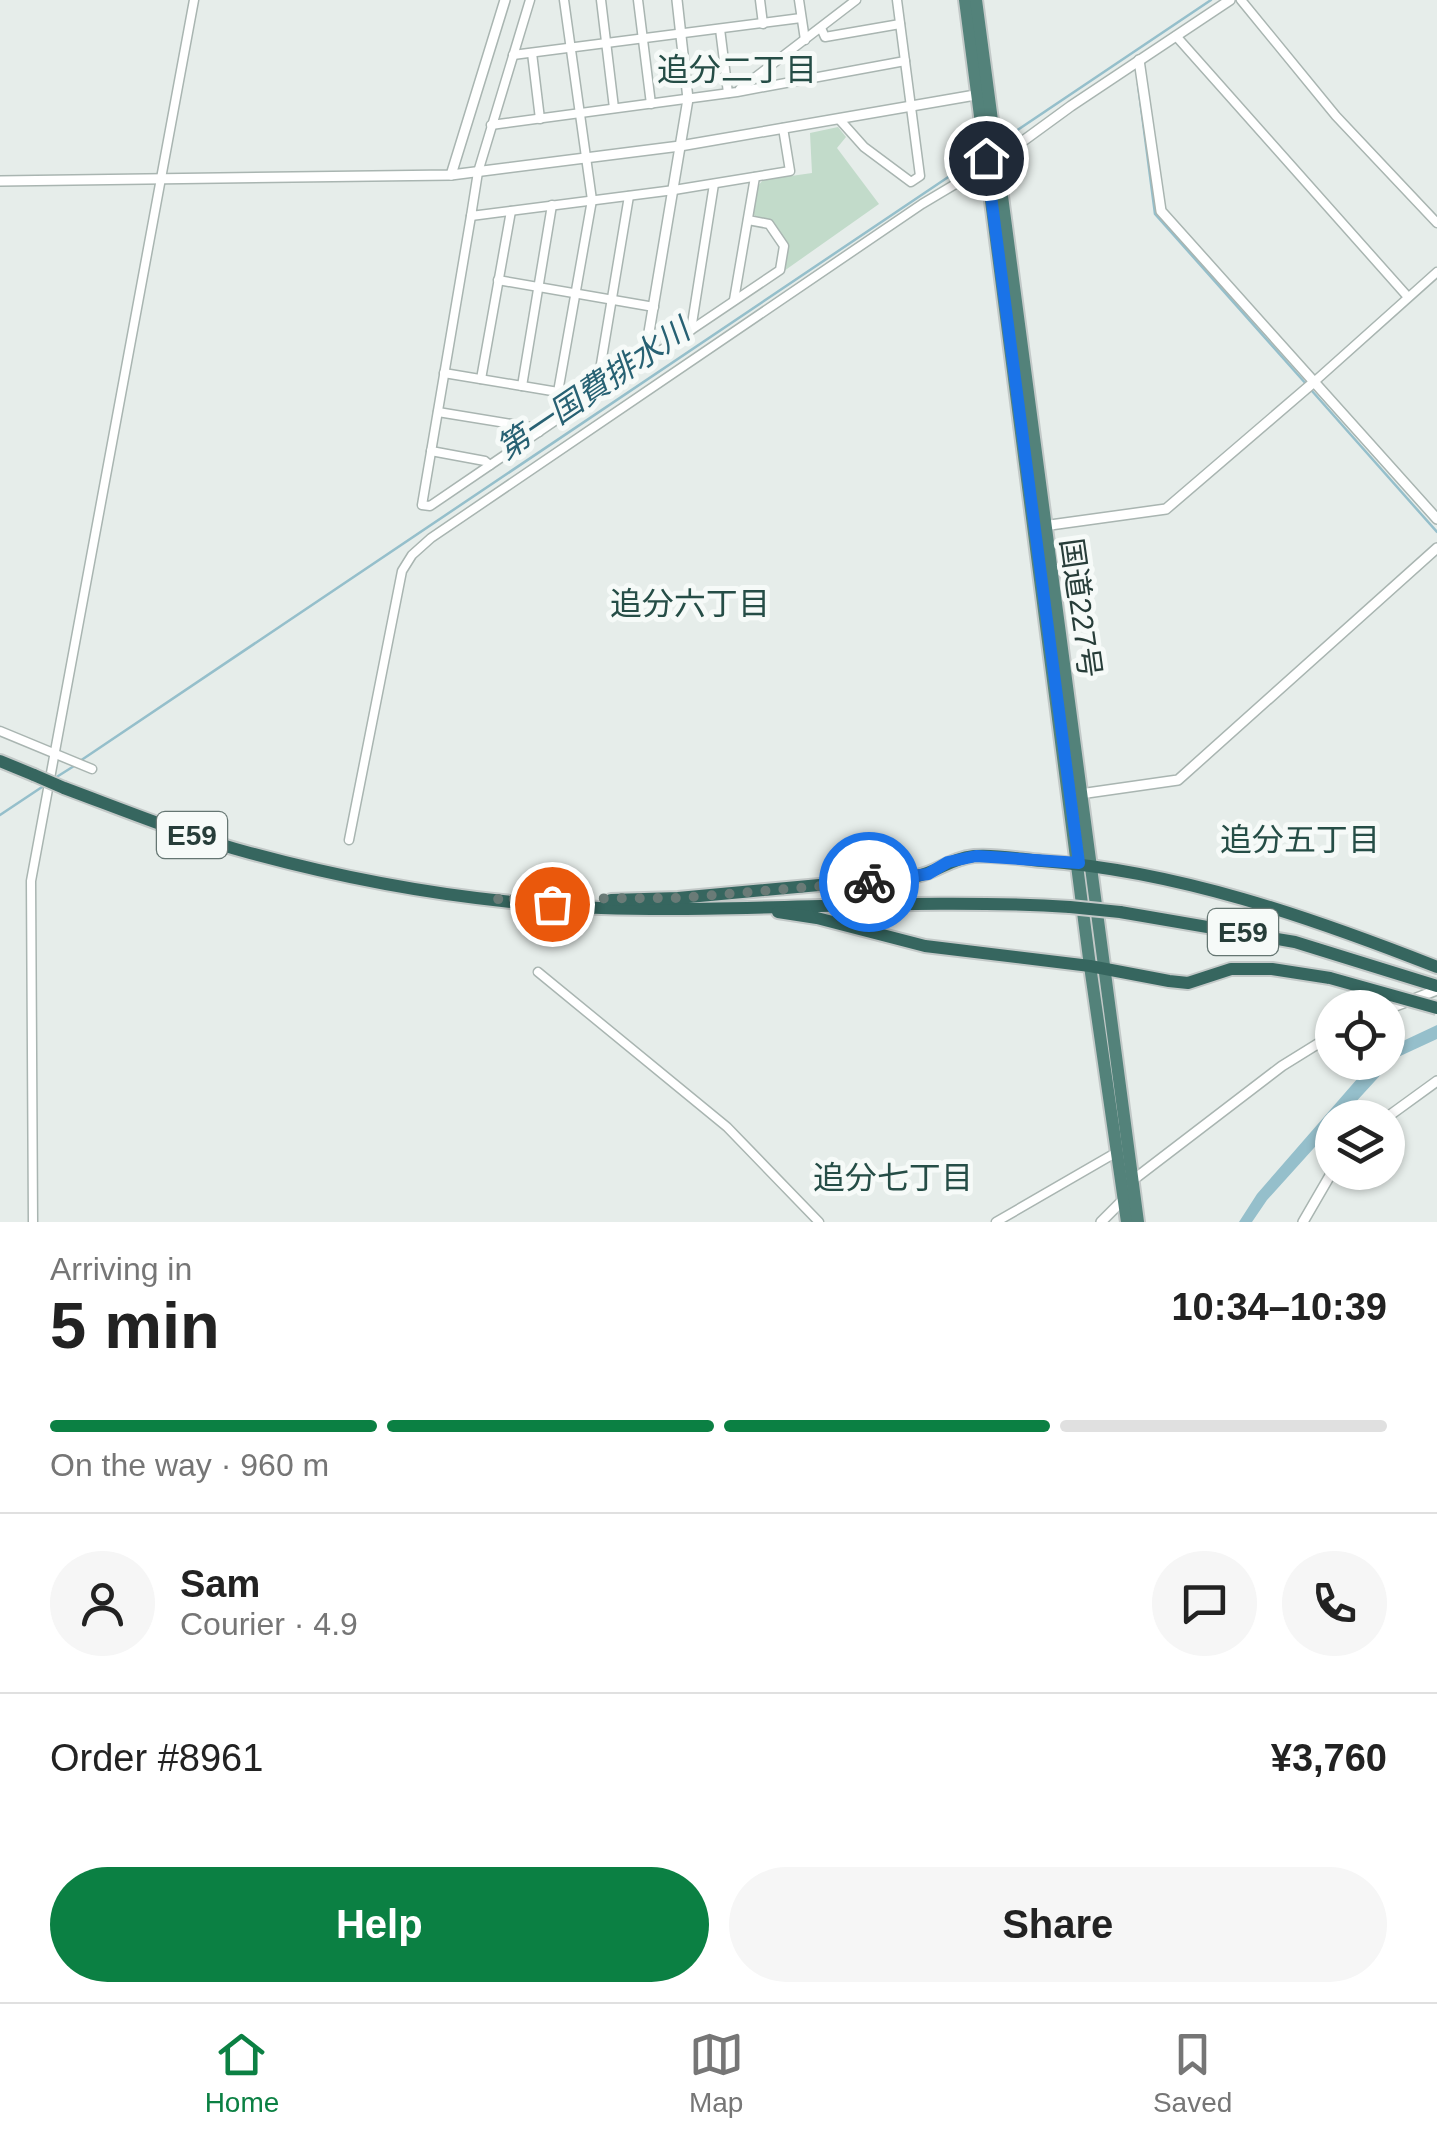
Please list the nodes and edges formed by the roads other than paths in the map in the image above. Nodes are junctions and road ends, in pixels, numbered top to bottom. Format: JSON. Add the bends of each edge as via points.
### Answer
{"nodes":[{"id":1,"x":194,"y":0,"type":"edge"},
{"id":2,"x":504,"y":0,"type":"edge"},
{"id":3,"x":530,"y":0,"type":"edge"},
{"id":4,"x":564,"y":0,"type":"edge"},
{"id":5,"x":601,"y":0,"type":"edge"},
{"id":6,"x":638,"y":0,"type":"edge"},
{"id":7,"x":677,"y":0,"type":"edge"},
{"id":8,"x":760,"y":0,"type":"edge"},
{"id":9,"x":799,"y":0,"type":"edge"},
{"id":10,"x":840,"y":0,"type":"edge"},
{"id":11,"x":856,"y":0,"type":"edge"},
{"id":12,"x":897,"y":0,"type":"edge"},
{"id":13,"x":965,"y":0,"type":"edge"},
{"id":14,"x":976,"y":0,"type":"edge"},
{"id":15,"x":1230,"y":0,"type":"edge"},
{"id":16,"x":1241,"y":0,"type":"edge"},
{"id":17,"x":842,"y":12,"type":"junction"},
{"id":18,"x":801,"y":18,"type":"junction"},
{"id":19,"x":763,"y":24,"type":"junction"},
{"id":20,"x":900,"y":24,"type":"junction"},
{"id":21,"x":821,"y":28,"type":"junction"},
{"id":22,"x":720,"y":29,"type":"junction"},
{"id":23,"x":681,"y":34,"type":"junction"},
{"id":24,"x":1176,"y":36,"type":"junction"},
{"id":25,"x":643,"y":38,"type":"junction"},
{"id":26,"x":805,"y":40,"type":"junction"},
{"id":27,"x":607,"y":43,"type":"junction"},
{"id":28,"x":570,"y":48,"type":"junction"},
{"id":29,"x":532,"y":54,"type":"junction"},
{"id":30,"x":514,"y":55,"type":"junction"},
{"id":31,"x":1140,"y":60,"type":"junction"},
{"id":32,"x":905,"y":61,"type":"junction"},
{"id":33,"x":732,"y":92,"type":"junction"},
{"id":34,"x":983,"y":94,"type":"junction"},
{"id":35,"x":688,"y":99,"type":"junction"},
{"id":36,"x":652,"y":104,"type":"junction"},
{"id":37,"x":911,"y":106,"type":"junction"},
{"id":38,"x":614,"y":108,"type":"junction"},
{"id":39,"x":578,"y":113,"type":"junction"},
{"id":40,"x":540,"y":119,"type":"junction"},
{"id":41,"x":839,"y":119,"type":"junction"},
{"id":42,"x":491,"y":126,"type":"junction"},
{"id":43,"x":784,"y":128,"type":"junction"},
{"id":44,"x":680,"y":146,"type":"junction"},
{"id":45,"x":990,"y":153,"type":"junction"},
{"id":46,"x":586,"y":158,"type":"junction"},
{"id":47,"x":478,"y":172,"type":"junction"},
{"id":48,"x":451,"y":175,"type":"junction"},
{"id":49,"x":755,"y":177,"type":"junction"},
{"id":50,"x":160,"y":178,"type":"junction"},
{"id":51,"x":0,"y":180,"type":"edge"},
{"id":52,"x":714,"y":184,"type":"junction"},
{"id":53,"x":674,"y":190,"type":"junction"},
{"id":54,"x":630,"y":196,"type":"junction"},
{"id":55,"x":592,"y":200,"type":"junction"},
{"id":56,"x":552,"y":205,"type":"junction"},
{"id":57,"x":510,"y":210,"type":"junction"},
{"id":58,"x":471,"y":216,"type":"junction"},
{"id":59,"x":748,"y":220,"type":"junction"},
{"id":60,"x":1437,"y":222,"type":"edge"},
{"id":61,"x":1437,"y":272,"type":"edge"},
{"id":62,"x":498,"y":280,"type":"junction"},
{"id":63,"x":538,"y":288,"type":"junction"},
{"id":64,"x":576,"y":293,"type":"junction"},
{"id":65,"x":1408,"y":298,"type":"junction"},
{"id":66,"x":612,"y":299,"type":"junction"},
{"id":67,"x":734,"y":300,"type":"junction"},
{"id":68,"x":654,"y":306,"type":"junction"},
{"id":69,"x":690,"y":330,"type":"junction"},
{"id":70,"x":644,"y":362,"type":"junction"},
{"id":71,"x":444,"y":373,"type":"junction"},
{"id":72,"x":481,"y":380,"type":"junction"},
{"id":73,"x":1310,"y":385,"type":"junction"},
{"id":74,"x":522,"y":386,"type":"junction"},
{"id":75,"x":558,"y":392,"type":"junction"},
{"id":76,"x":593,"y":396,"type":"junction"},
{"id":77,"x":438,"y":412,"type":"junction"},
{"id":78,"x":539,"y":432,"type":"junction"},
{"id":79,"x":431,"y":450,"type":"junction"},
{"id":80,"x":490,"y":465,"type":"junction"},
{"id":81,"x":1437,"y":519,"type":"edge"},
{"id":82,"x":1040,"y":527,"type":"junction"},
{"id":83,"x":1437,"y":548,"type":"edge"},
{"id":84,"x":0,"y":731,"type":"edge"},
{"id":85,"x":54,"y":754,"type":"junction"},
{"id":86,"x":0,"y":761,"type":"edge"},
{"id":87,"x":88,"y":768,"type":"dead end"},
{"id":88,"x":1076,"y":795,"type":"junction"},
{"id":89,"x":349,"y":840,"type":"dead end"},
{"id":90,"x":1085,"y":864,"type":"junction"},
{"id":91,"x":601,"y":904,"type":"junction"},
{"id":92,"x":737,"y":906,"type":"junction"},
{"id":93,"x":1096,"y":967,"type":"junction"},
{"id":94,"x":1437,"y":967,"type":"edge"},
{"id":95,"x":538,"y":972,"type":"dead end"},
{"id":96,"x":1437,"y":988,"type":"edge"},
{"id":97,"x":1405,"y":1002,"type":"edge"},
{"id":98,"x":1437,"y":1008,"type":"edge"},
{"id":99,"x":1315,"y":1046,"type":"edge"},
{"id":100,"x":1437,"y":1081,"type":"edge"},
{"id":101,"x":1405,"y":1104,"type":"edge"},
{"id":102,"x":1117,"y":1152,"type":"junction"},
{"id":103,"x":1131,"y":1183,"type":"junction"},
{"id":104,"x":1322,"y":1190,"type":"edge"},
{"id":105,"x":1124,"y":1202,"type":"junction"},
{"id":106,"x":33,"y":1222,"type":"edge"},
{"id":107,"x":819,"y":1222,"type":"edge"},
{"id":108,"x":996,"y":1222,"type":"edge"},
{"id":109,"x":1101,"y":1222,"type":"edge"},
{"id":110,"x":1127,"y":1222,"type":"edge"},
{"id":111,"x":1138,"y":1222,"type":"edge"},
{"id":112,"x":1303,"y":1222,"type":"edge"}],
"edges":[{"from":1,"to":50,"type":"street"},
{"from":2,"to":48,"type":"street"},
{"from":3,"to":30,"type":"street"},
{"from":4,"to":28,"type":"street"},
{"from":5,"to":27,"type":"street"},
{"from":6,"to":25,"type":"street"},
{"from":7,"to":23,"type":"street"},
{"from":8,"to":19,"type":"street"},
{"from":9,"to":18,"type":"street"},
{"from":10,"to":17,"type":"street"},
{"from":11,"to":17,"type":"street"},
{"from":12,"to":20,"type":"street"},
{"from":13,"to":34,"type":"highway","name":"国道227号"},
{"from":14,"to":34,"type":"highway","name":"国道227号"},
{"from":15,"to":24,"type":"street"},
{"from":16,"to":60,"type":"street","via":[[1336,116]]},
{"from":17,"to":21,"type":"street"},
{"from":18,"to":19,"type":"street"},
{"from":18,"to":26,"type":"street"},
{"from":19,"to":22,"type":"street"},
{"from":20,"to":21,"type":"street","via":[[825,37]]},
{"from":20,"to":32,"type":"street"},
{"from":21,"to":26,"type":"street"},
{"from":22,"to":23,"type":"street"},
{"from":22,"to":33,"type":"street"},
{"from":23,"to":25,"type":"street"},
{"from":23,"to":35,"type":"street"},
{"from":24,"to":31,"type":"street"},
{"from":24,"to":65,"type":"street"},
{"from":25,"to":27,"type":"street"},
{"from":25,"to":36,"type":"street"},
{"from":26,"to":33,"type":"street"},
{"from":27,"to":28,"type":"street"},
{"from":27,"to":38,"type":"street"},
{"from":28,"to":29,"type":"street"},
{"from":28,"to":39,"type":"street"},
{"from":29,"to":30,"type":"street"},
{"from":29,"to":40,"type":"street"},
{"from":30,"to":42,"type":"street"},
{"from":31,"to":45,"type":"street"},
{"from":31,"to":73,"type":"street","via":[[1162,211]]},
{"from":32,"to":33,"type":"street"},
{"from":32,"to":37,"type":"street"},
{"from":33,"to":35,"type":"street"},
{"from":34,"to":37,"type":"street"},
{"from":34,"to":45,"type":"highway","name":"国道227号"},
{"from":35,"to":36,"type":"street"},
{"from":35,"to":44,"type":"street"},
{"from":36,"to":38,"type":"street"},
{"from":37,"to":41,"type":"street"},
{"from":37,"to":41,"type":"street","via":[[920,176],[910,182],[864,148]]},
{"from":38,"to":39,"type":"street"},
{"from":39,"to":40,"type":"street"},
{"from":39,"to":46,"type":"street"},
{"from":40,"to":42,"type":"street"},
{"from":41,"to":43,"type":"street"},
{"from":42,"to":47,"type":"street"},
{"from":43,"to":44,"type":"street"},
{"from":43,"to":49,"type":"street","via":[[790,170]]},
{"from":44,"to":46,"type":"street"},
{"from":44,"to":53,"type":"street"},
{"from":45,"to":82,"type":"highway","name":"国道227号"},
{"from":45,"to":89,"type":"street","via":[[412,554],[402,570]]},
{"from":46,"to":47,"type":"street"},
{"from":46,"to":55,"type":"street"},
{"from":47,"to":48,"type":"street"},
{"from":47,"to":58,"type":"street"},
{"from":48,"to":50,"type":"street"},
{"from":49,"to":52,"type":"street"},
{"from":49,"to":59,"type":"street"},
{"from":50,"to":51,"type":"street"},
{"from":50,"to":85,"type":"street"},
{"from":52,"to":53,"type":"street"},
{"from":52,"to":69,"type":"street"},
{"from":53,"to":54,"type":"street"},
{"from":53,"to":68,"type":"street"},
{"from":54,"to":55,"type":"street"},
{"from":54,"to":66,"type":"street"},
{"from":55,"to":56,"type":"street"},
{"from":55,"to":64,"type":"street"},
{"from":56,"to":57,"type":"street"},
{"from":56,"to":63,"type":"street"},
{"from":57,"to":58,"type":"street"},
{"from":57,"to":62,"type":"street"},
{"from":58,"to":71,"type":"street"},
{"from":59,"to":67,"type":"street"},
{"from":59,"to":67,"type":"street","via":[[769,224],[784,246],[780,270]]},
{"from":61,"to":65,"type":"street"},
{"from":62,"to":63,"type":"street"},
{"from":62,"to":72,"type":"street"},
{"from":63,"to":64,"type":"street"},
{"from":63,"to":74,"type":"street"},
{"from":64,"to":66,"type":"street"},
{"from":64,"to":75,"type":"street"},
{"from":65,"to":73,"type":"street"},
{"from":66,"to":68,"type":"street"},
{"from":66,"to":76,"type":"street"},
{"from":67,"to":69,"type":"street"},
{"from":68,"to":70,"type":"street"},
{"from":69,"to":70,"type":"street"},
{"from":70,"to":76,"type":"street"},
{"from":71,"to":72,"type":"street"},
{"from":71,"to":77,"type":"street"},
{"from":72,"to":74,"type":"street"},
{"from":73,"to":81,"type":"street"},
{"from":73,"to":82,"type":"street","via":[[1166,508]]},
{"from":74,"to":75,"type":"street"},
{"from":75,"to":76,"type":"street"},
{"from":76,"to":78,"type":"street"},
{"from":77,"to":78,"type":"street"},
{"from":77,"to":79,"type":"street"},
{"from":78,"to":80,"type":"street"},
{"from":79,"to":80,"type":"street"},
{"from":79,"to":80,"type":"street","via":[[422,505]]},
{"from":82,"to":88,"type":"highway","name":"国道227号"},
{"from":83,"to":88,"type":"street","via":[[1178,780]]},
{"from":84,"to":85,"type":"street"},
{"from":85,"to":87,"type":"street"},
{"from":85,"to":106,"type":"street","bridge":true,"via":[[29,910]]},
{"from":86,"to":91,"type":"highway","number":"E59","bridge":true,"via":[[189,834],[322,871],[497,899]]},
{"from":88,"to":90,"type":"highway","name":"国道227号"},
{"from":90,"to":91,"type":"highway","via":[[976,856],[917,876]]},
{"from":90,"to":93,"type":"highway","name":"国道227号"},
{"from":90,"to":94,"type":"highway","via":[[1173,878]]},
{"from":91,"to":92,"type":"highway","number":"E59"},
{"from":92,"to":93,"type":"highway","via":[[969,954]]},
{"from":92,"to":96,"type":"highway","number":"E59","bridge":true,"via":[[907,902],[1120,912],[1278,939]]},
{"from":93,"to":98,"type":"highway","bridge":true,"via":[[1188,982],[1231,968],[1272,969]]},
{"from":93,"to":102,"type":"highway","name":"国道227号"},
{"from":93,"to":103,"type":"highway","name":"国道227号"},
{"from":95,"to":107,"type":"street","via":[[727,1126]]},
{"from":96,"to":97,"type":"street"},
{"from":99,"to":103,"type":"street"},
{"from":100,"to":101,"type":"street"},
{"from":102,"to":105,"type":"highway","name":"国道227号"},
{"from":102,"to":108,"type":"street"},
{"from":103,"to":105,"type":"street"},
{"from":103,"to":111,"type":"highway","name":"国道227号"},
{"from":104,"to":112,"type":"street"},
{"from":105,"to":109,"type":"street"},
{"from":105,"to":110,"type":"highway","name":"国道227号"}]}
